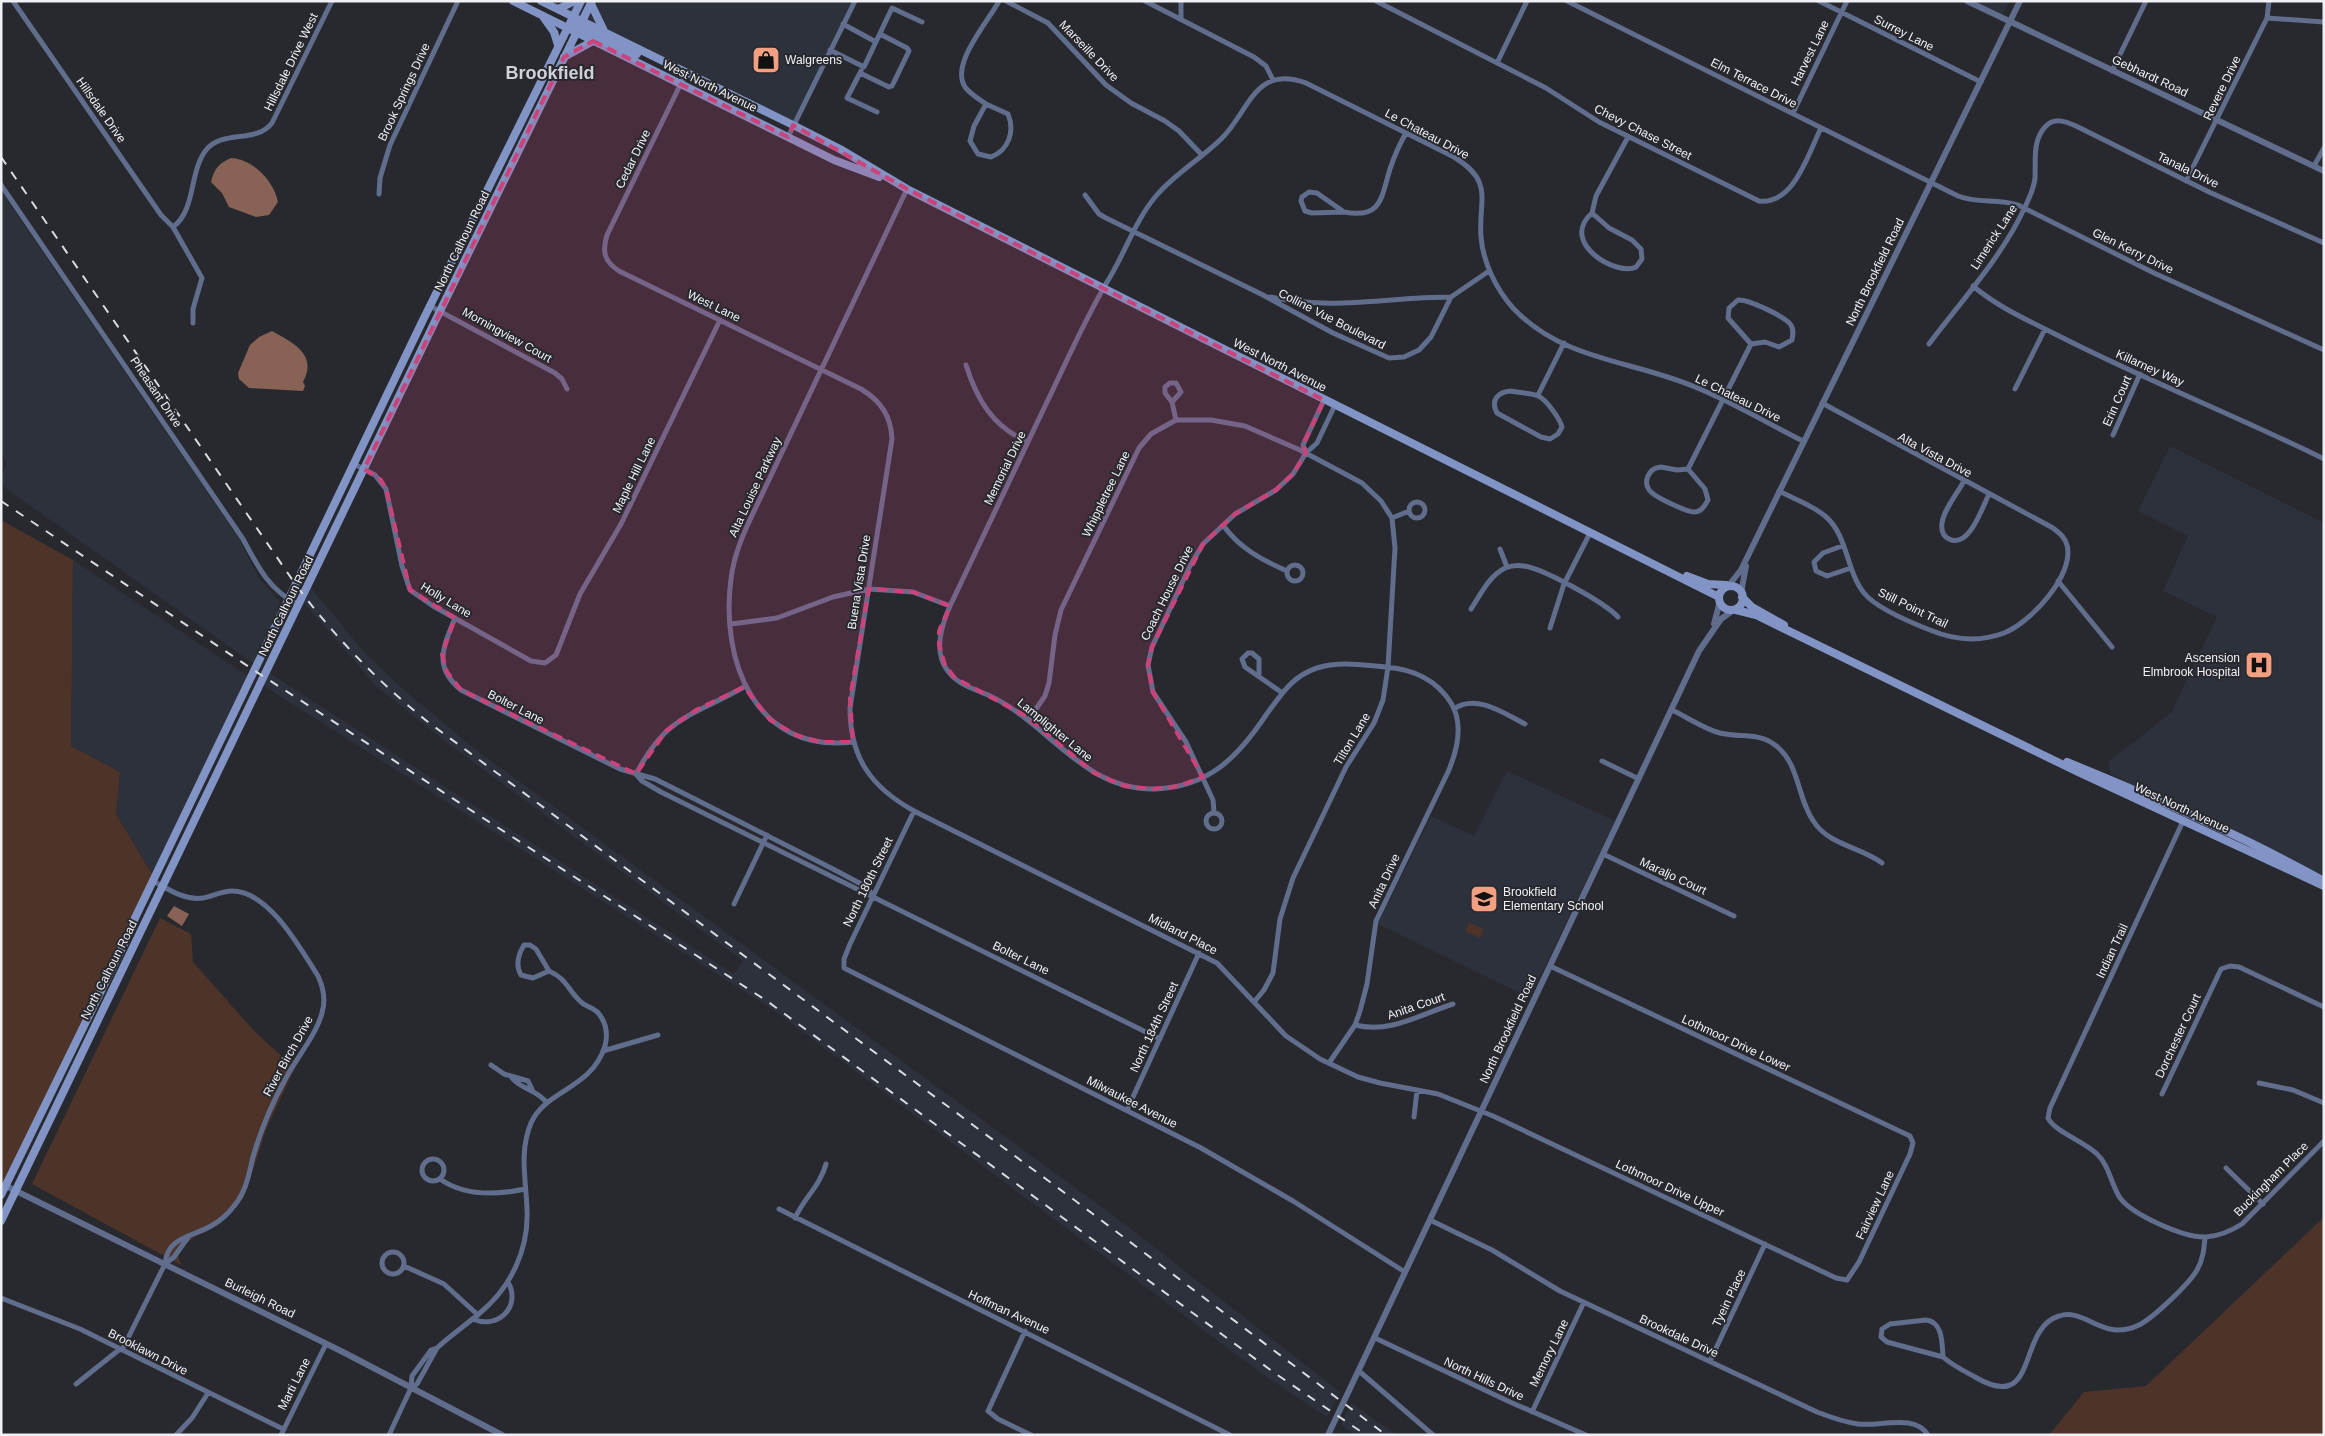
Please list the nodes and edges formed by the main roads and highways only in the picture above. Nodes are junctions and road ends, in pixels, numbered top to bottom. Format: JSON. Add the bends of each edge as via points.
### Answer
{"nodes":[{"id":1,"x":513,"y":1,"type":"edge"},
{"id":2,"x":541,"y":1,"type":"edge"},
{"id":3,"x":575,"y":1,"type":"edge"},
{"id":4,"x":581,"y":1,"type":"edge"},
{"id":5,"x":592,"y":3,"type":"edge"},
{"id":6,"x":558,"y":10,"type":"junction"},
{"id":7,"x":544,"y":17,"type":"junction"},
{"id":8,"x":572,"y":17,"type":"junction"},
{"id":9,"x":579,"y":27,"type":"junction"},
{"id":10,"x":566,"y":28,"type":"junction"},
{"id":11,"x":605,"y":33,"type":"junction"},
{"id":12,"x":593,"y":41,"type":"junction"},
{"id":13,"x":558,"y":44,"type":"junction"},
{"id":14,"x":564,"y":56,"type":"junction"},
{"id":15,"x":656,"y":60,"type":"junction"},
{"id":16,"x":900,"y":185,"type":"junction"},
{"id":17,"x":1651,"y":563,"type":"junction"},
{"id":18,"x":1728,"y":585,"type":"junction"},
{"id":19,"x":1742,"y":595,"type":"junction"},
{"id":20,"x":1720,"y":599,"type":"junction"},
{"id":21,"x":1734,"y":610,"type":"junction"},
{"id":22,"x":1808,"y":642,"type":"junction"},
{"id":23,"x":2032,"y":749,"type":"junction"},
{"id":24,"x":2324,"y":881,"type":"edge"},
{"id":25,"x":2324,"y":886,"type":"edge"},
{"id":26,"x":1,"y":1195,"type":"edge"},
{"id":27,"x":1,"y":1221,"type":"edge"}],
"edges":[{"from":1,"to":7,"type":"main road","name":"West North Avenue"},
{"from":2,"to":6,"type":"main road","name":"West North Avenue"},
{"from":3,"to":6,"type":"main road"},
{"from":4,"to":8,"type":"main road","name":"North Calhoun Road"},
{"from":5,"to":9,"type":"main road","name":"North Calhoun Road"},
{"from":5,"to":11,"type":"main road"},
{"from":6,"to":8,"type":"main road","name":"West North Avenue"},
{"from":7,"to":10,"type":"main road","name":"West North Avenue"},
{"from":7,"to":13,"type":"main road"},
{"from":8,"to":9,"type":"main road","name":"West North Avenue"},
{"from":8,"to":10,"type":"main road","name":"North Calhoun Road"},
{"from":9,"to":10,"type":"main road","name":"West North Avenue"},
{"from":9,"to":11,"type":"main road","name":"West North Avenue"},
{"from":9,"to":12,"type":"main road","name":"West North Avenue"},
{"from":9,"to":14,"type":"main road","name":"North Calhoun Road"},
{"from":9,"to":15,"type":"main road","via":[[623,49]]},
{"from":10,"to":13,"type":"main road","name":"North Calhoun Road"},
{"from":11,"to":15,"type":"main road","name":"West North Avenue"},
{"from":12,"to":14,"type":"main road"},
{"from":12,"to":16,"type":"main road","name":"West North Avenue","via":[[834,160]]},
{"from":13,"to":26,"type":"main road","name":"North Calhoun Road"},
{"from":14,"to":27,"type":"main road","name":"North Calhoun Road"},
{"from":15,"to":16,"type":"main road","name":"West North Avenue","via":[[793,125]]},
{"from":16,"to":17,"type":"main road","name":"West North Avenue"},
{"from":17,"to":18,"type":"main road","name":"West North Avenue","via":[[1702,582]]},
{"from":17,"to":20,"type":"main road","name":"West North Avenue"},
{"from":18,"to":19,"type":"main road","via":[[1737,588]]},
{"from":18,"to":20,"type":"main road","via":[[1722,588]]},
{"from":19,"to":21,"type":"main road","via":[[1742,604]]},
{"from":19,"to":22,"type":"main road","name":"West North Avenue","via":[[1749,604]]},
{"from":20,"to":21,"type":"main road"},
{"from":21,"to":22,"type":"main road","name":"West North Avenue","via":[[1756,616]]},
{"from":22,"to":23,"type":"main road","name":"West North Avenue"},
{"from":23,"to":24,"type":"main road","name":"West North Avenue","via":[[2187,813]]},
{"from":23,"to":25,"type":"main road","name":"West North Avenue"}]}
